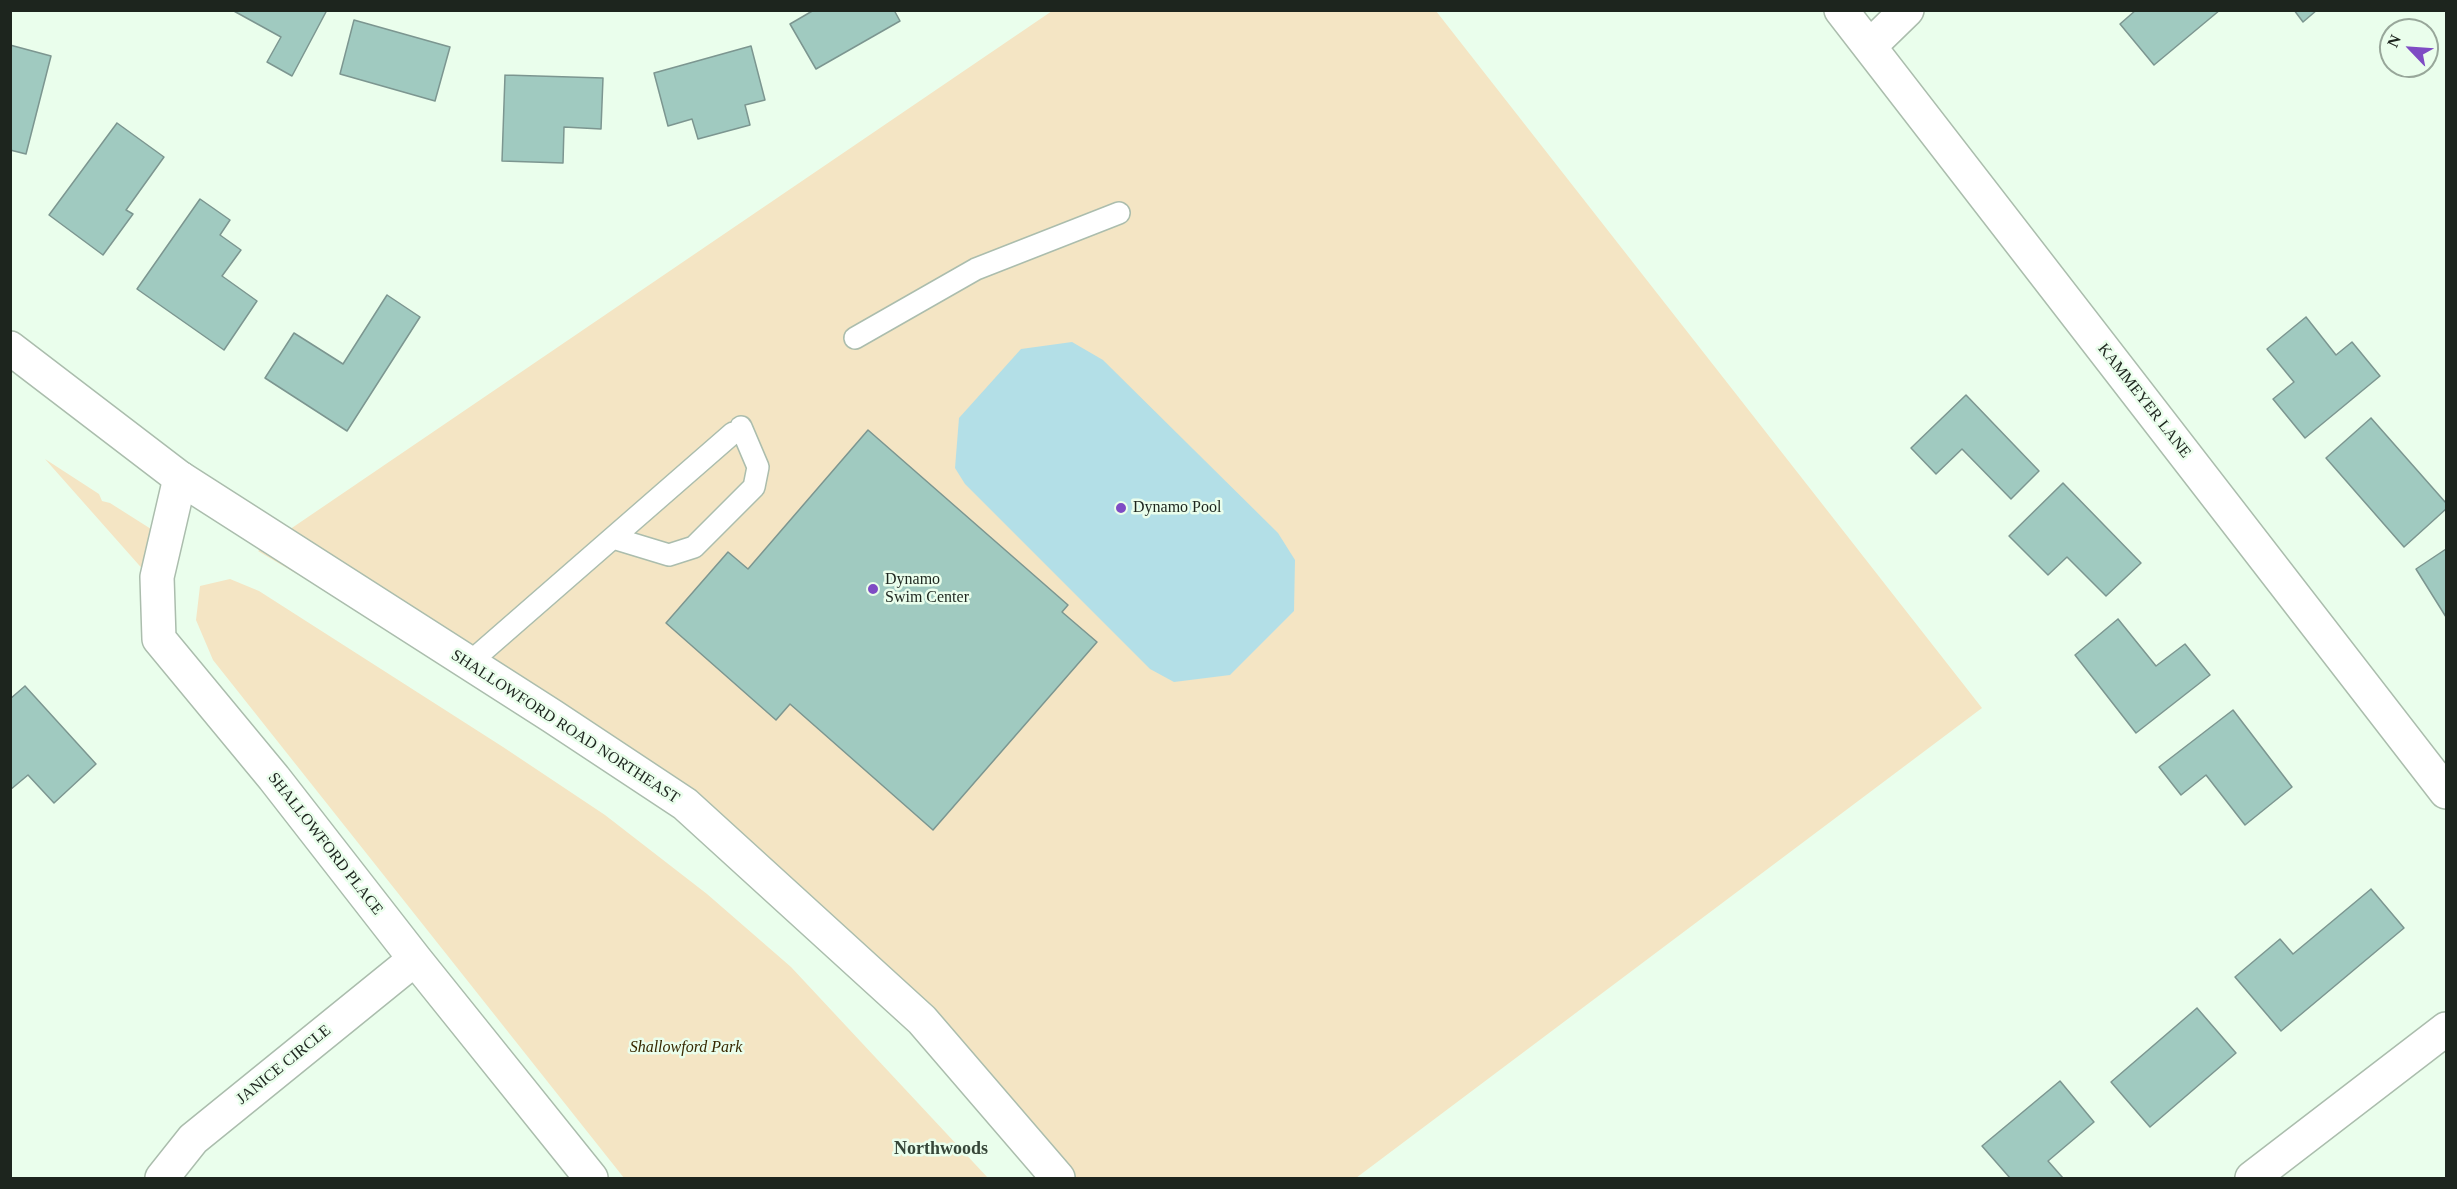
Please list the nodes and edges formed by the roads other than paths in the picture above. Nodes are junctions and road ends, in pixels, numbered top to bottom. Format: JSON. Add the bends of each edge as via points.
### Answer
{"nodes":[{"id":1,"x":1841,"y":10,"type":"edge"},
{"id":2,"x":1907,"y":10,"type":"edge"},
{"id":3,"x":1870,"y":46,"type":"junction"},
{"id":4,"x":1119,"y":213,"type":"dead end"},
{"id":5,"x":855,"y":338,"type":"dead end"},
{"id":6,"x":10,"y":348,"type":"edge"},
{"id":7,"x":180,"y":477,"type":"junction"},
{"id":8,"x":613,"y":538,"type":"junction"},
{"id":9,"x":468,"y":664,"type":"junction"},
{"id":10,"x":2446,"y":792,"type":"edge"},
{"id":11,"x":415,"y":959,"type":"junction"},
{"id":12,"x":2446,"y":1029,"type":"edge"},
{"id":13,"x":162,"y":1179,"type":"edge"},
{"id":14,"x":591,"y":1179,"type":"edge"},
{"id":15,"x":1058,"y":1179,"type":"edge"},
{"id":16,"x":2252,"y":1179,"type":"edge"}],
"edges":[{"from":1,"to":3,"type":"street","name":"KAMMEYER LANE"},
{"from":2,"to":3,"type":"street"},
{"from":3,"to":10,"type":"street","name":"KAMMEYER LANE"},
{"from":4,"to":5,"type":"lane","via":[[976,269]]},
{"from":6,"to":7,"type":"street","name":"SHALLOWFORD ROAD NORTHEAST"},
{"from":7,"to":9,"type":"street","name":"SHALLOWFORD ROAD NORTHEAST"},
{"from":7,"to":11,"type":"street","name":"SHALLOWFORD PLACE","via":[[157,578],[159,639]]},
{"from":8,"to":8,"type":"lane","via":[[669,555],[694,547],[754,487],[758,467],[737,430]]},
{"from":8,"to":9,"type":"lane"},
{"from":9,"to":15,"type":"street","name":"SHALLOWFORD ROAD NORTHEAST","via":[[685,804],[922,1020]]},
{"from":11,"to":13,"type":"street","name":"JANICE CIRCLE","via":[[193,1139]]},
{"from":11,"to":14,"type":"street","name":"SHALLOWFORD PLACE"},
{"from":12,"to":16,"type":"street"}]}
